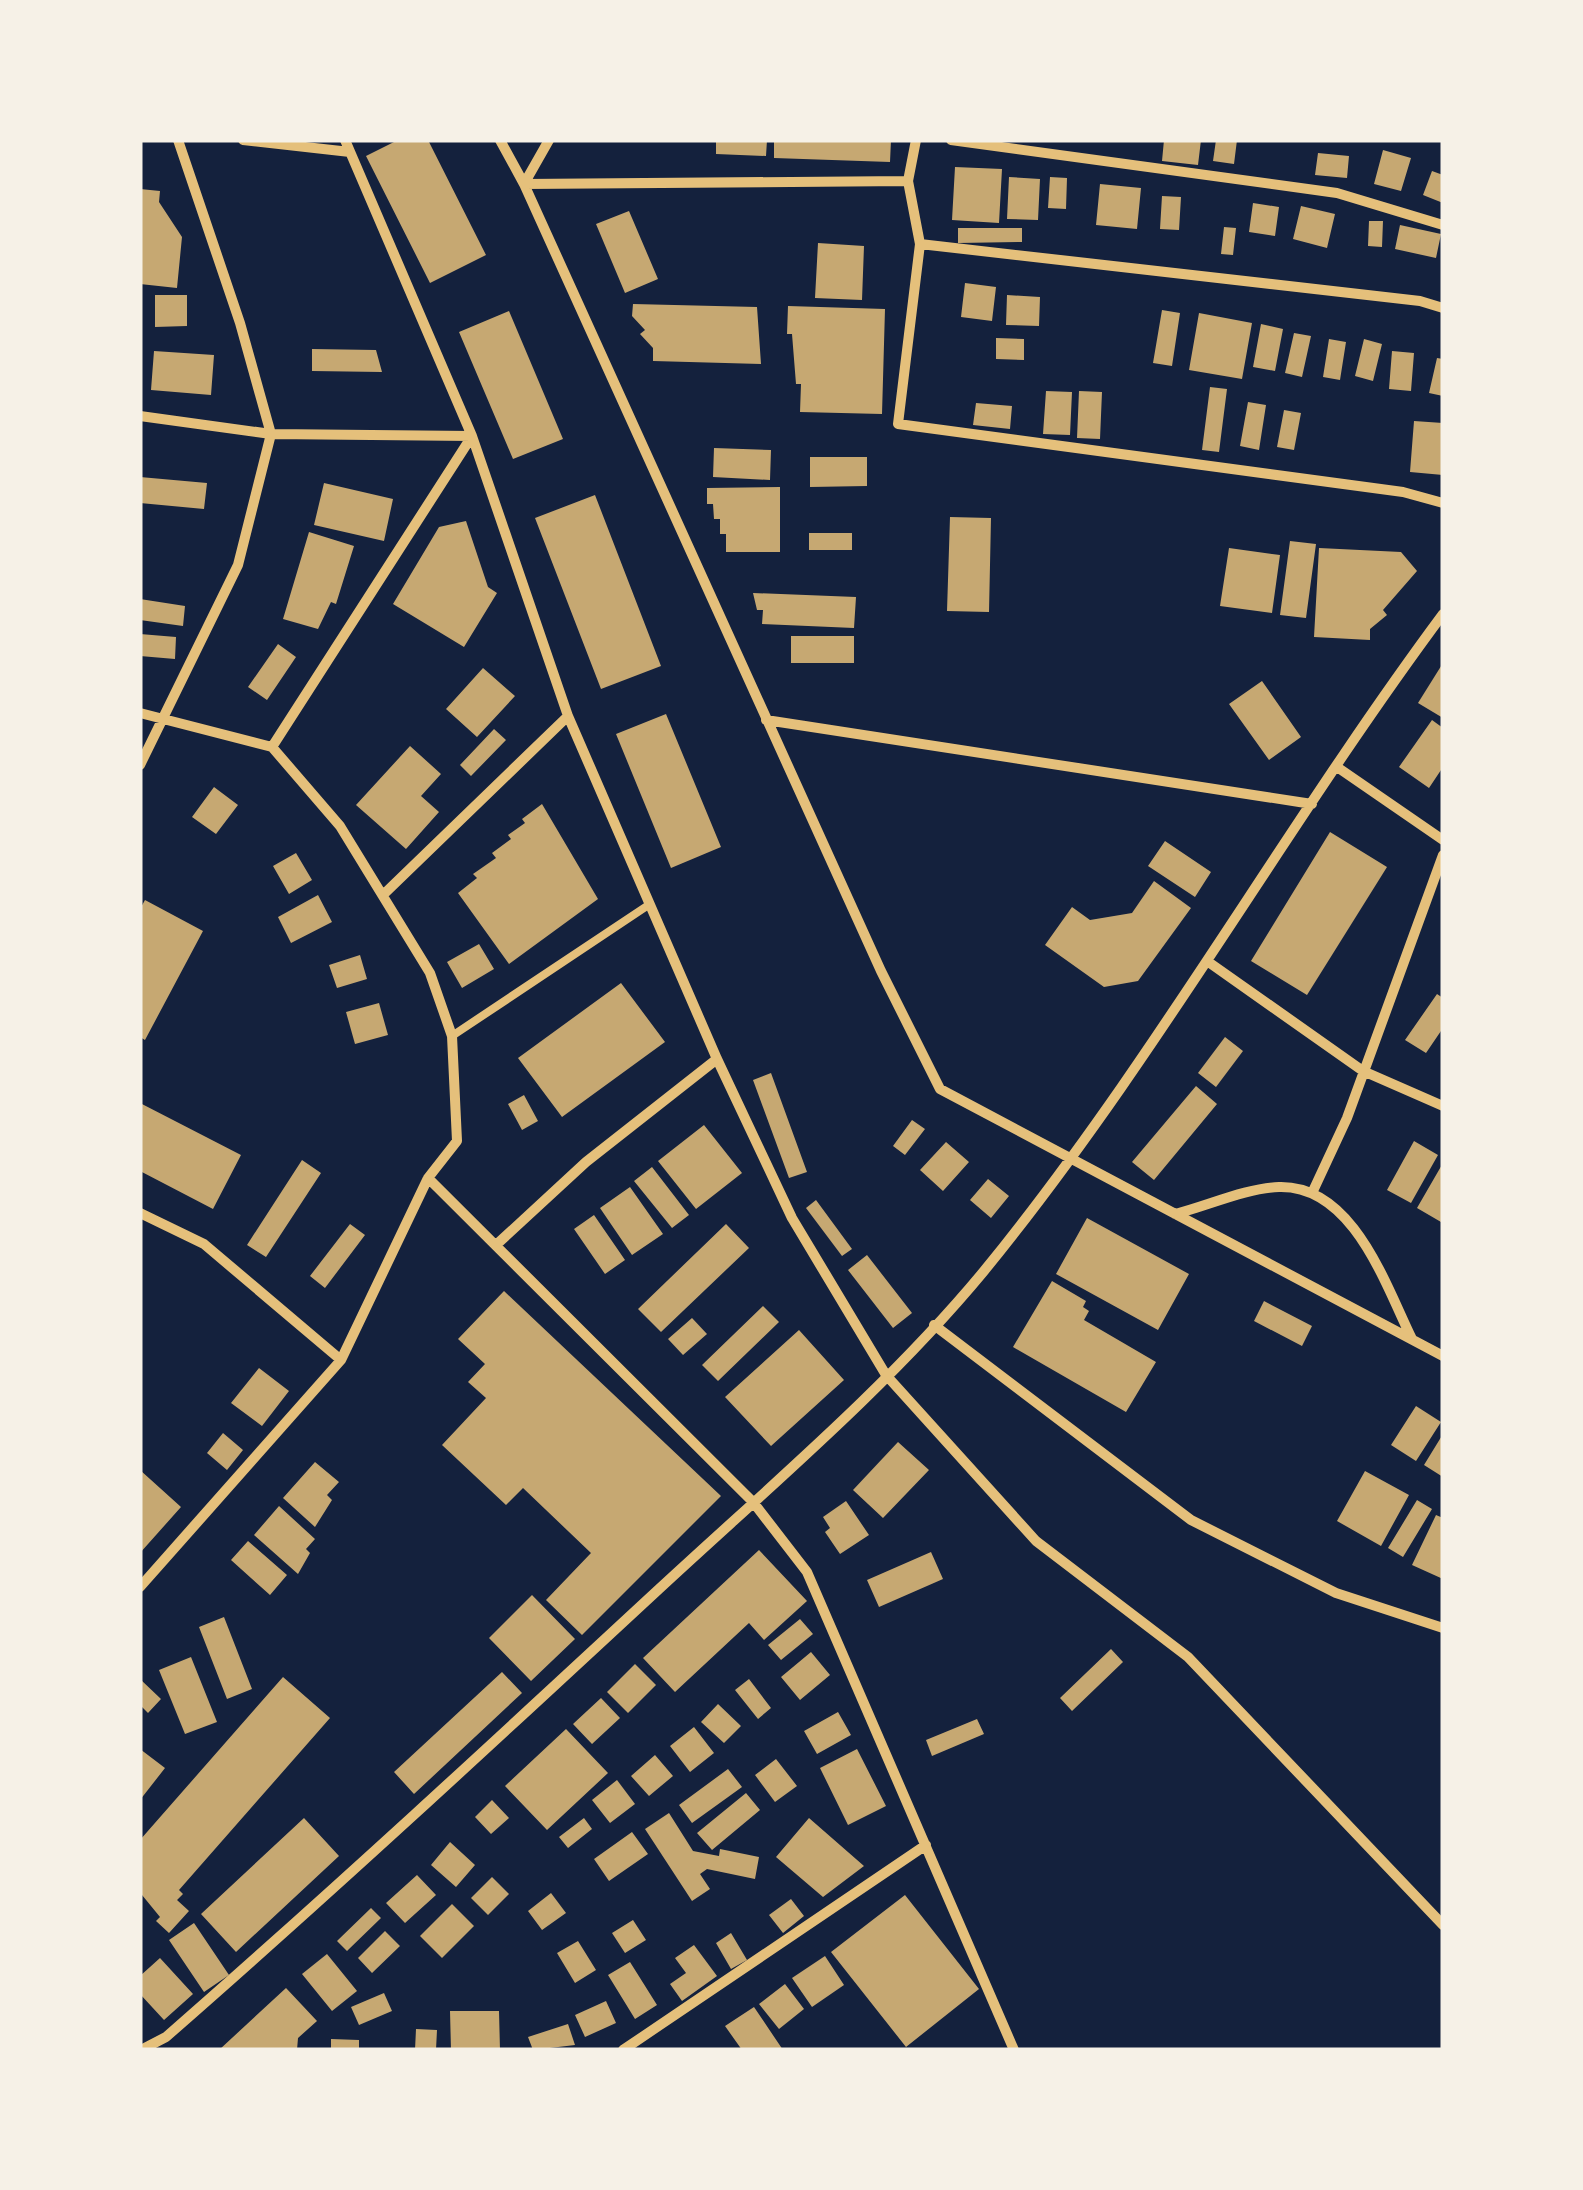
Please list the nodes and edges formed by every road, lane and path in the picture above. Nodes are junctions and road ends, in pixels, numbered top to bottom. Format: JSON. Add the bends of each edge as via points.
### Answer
{"nodes":[{"id":1,"x":178,"y":140,"type":"edge"},
{"id":2,"x":243,"y":140,"type":"edge"},
{"id":3,"x":345,"y":140,"type":"edge"},
{"id":4,"x":500,"y":140,"type":"edge"},
{"id":5,"x":549,"y":140,"type":"edge"},
{"id":6,"x":916,"y":140,"type":"edge"},
{"id":7,"x":951,"y":140,"type":"edge"},
{"id":8,"x":350,"y":152,"type":"junction"},
{"id":9,"x":908,"y":181,"type":"junction"},
{"id":10,"x":524,"y":184,"type":"junction"},
{"id":11,"x":1443,"y":225,"type":"edge"},
{"id":12,"x":920,"y":244,"type":"junction"},
{"id":13,"x":1443,"y":308,"type":"edge"},
{"id":14,"x":140,"y":416,"type":"edge"},
{"id":15,"x":271,"y":434,"type":"junction"},
{"id":16,"x":472,"y":436,"type":"junction"},
{"id":17,"x":1443,"y":502,"type":"edge"},
{"id":18,"x":1443,"y":614,"type":"edge"},
{"id":19,"x":140,"y":713,"type":"edge"},
{"id":20,"x":165,"y":716,"type":"junction"},
{"id":21,"x":568,"y":716,"type":"junction"},
{"id":22,"x":766,"y":720,"type":"junction"},
{"id":23,"x":272,"y":747,"type":"junction"},
{"id":24,"x":140,"y":765,"type":"edge"},
{"id":25,"x":1338,"y":767,"type":"junction"},
{"id":26,"x":1312,"y":804,"type":"junction"},
{"id":27,"x":1443,"y":840,"type":"edge"},
{"id":28,"x":1443,"y":855,"type":"edge"},
{"id":29,"x":385,"y":894,"type":"junction"},
{"id":30,"x":650,"y":904,"type":"junction"},
{"id":31,"x":1207,"y":960,"type":"junction"},
{"id":32,"x":452,"y":1036,"type":"junction"},
{"id":33,"x":717,"y":1059,"type":"junction"},
{"id":34,"x":1362,"y":1071,"type":"junction"},
{"id":35,"x":1443,"y":1106,"type":"edge"},
{"id":36,"x":1068,"y":1159,"type":"junction"},
{"id":37,"x":428,"y":1178,"type":"junction"},
{"id":38,"x":1313,"y":1192,"type":"junction"},
{"id":39,"x":140,"y":1213,"type":"edge"},
{"id":40,"x":1174,"y":1214,"type":"junction"},
{"id":41,"x":496,"y":1245,"type":"junction"},
{"id":42,"x":934,"y":1325,"type":"junction"},
{"id":43,"x":1412,"y":1340,"type":"junction"},
{"id":44,"x":1443,"y":1356,"type":"edge"},
{"id":45,"x":342,"y":1360,"type":"junction"},
{"id":46,"x":886,"y":1375,"type":"junction"},
{"id":47,"x":753,"y":1502,"type":"junction"},
{"id":48,"x":140,"y":1588,"type":"edge"},
{"id":49,"x":1443,"y":1628,"type":"edge"},
{"id":50,"x":926,"y":1846,"type":"junction"},
{"id":51,"x":1443,"y":1925,"type":"edge"},
{"id":52,"x":142,"y":2050,"type":"edge"},
{"id":53,"x":624,"y":2050,"type":"edge"},
{"id":54,"x":1014,"y":2050,"type":"edge"}],
"edges":[{"from":1,"to":15,"type":"street"},
{"from":2,"to":8,"type":"street"},
{"from":3,"to":8,"type":"street"},
{"from":4,"to":10,"type":"street"},
{"from":5,"to":10,"type":"street"},
{"from":6,"to":9,"type":"street"},
{"from":7,"to":11,"type":"street","via":[[1336,194]]},
{"from":8,"to":16,"type":"street"},
{"from":9,"to":10,"type":"street"},
{"from":9,"to":12,"type":"street"},
{"from":10,"to":22,"type":"street"},
{"from":12,"to":13,"type":"street"},
{"from":12,"to":17,"type":"street","via":[[898,424]]},
{"from":14,"to":15,"type":"street"},
{"from":15,"to":16,"type":"street"},
{"from":15,"to":20,"type":"street","via":[[238,565]]},
{"from":16,"to":21,"type":"street"},
{"from":16,"to":23,"type":"street"},
{"from":18,"to":25,"type":"street"},
{"from":19,"to":20,"type":"street"},
{"from":20,"to":23,"type":"street"},
{"from":20,"to":24,"type":"street"},
{"from":21,"to":29,"type":"street"},
{"from":21,"to":30,"type":"street"},
{"from":22,"to":26,"type":"street"},
{"from":22,"to":36,"type":"street","via":[[940,1089]]},
{"from":23,"to":29,"type":"street","via":[[340,826]]},
{"from":25,"to":26,"type":"street"},
{"from":25,"to":27,"type":"street"},
{"from":26,"to":31,"type":"street"},
{"from":28,"to":34,"type":"street"},
{"from":29,"to":32,"type":"street","via":[[430,972]]},
{"from":30,"to":32,"type":"lane"},
{"from":30,"to":33,"type":"street"},
{"from":31,"to":34,"type":"street"},
{"from":31,"to":36,"type":"street"},
{"from":32,"to":37,"type":"street","via":[[457,1142]]},
{"from":33,"to":41,"type":"street","via":[[586,1162]]},
{"from":33,"to":46,"type":"street","via":[[792,1218]]},
{"from":34,"to":35,"type":"street"},
{"from":34,"to":38,"type":"street"},
{"from":36,"to":40,"type":"street"},
{"from":36,"to":42,"type":"street"},
{"from":37,"to":41,"type":"street"},
{"from":37,"to":45,"type":"street"},
{"from":38,"to":40,"type":"street","via":[[1277,1187]]},
{"from":38,"to":43,"type":"street","via":[[1362,1238]]},
{"from":39,"to":45,"type":"street","via":[[204,1244]]},
{"from":40,"to":43,"type":"street"},
{"from":41,"to":47,"type":"street"},
{"from":42,"to":46,"type":"street"},
{"from":42,"to":49,"type":"street","via":[[1190,1520],[1336,1593]]},
{"from":43,"to":44,"type":"street"},
{"from":45,"to":48,"type":"street"},
{"from":46,"to":47,"type":"street"},
{"from":46,"to":51,"type":"street","via":[[1036,1541],[1188,1657]]},
{"from":47,"to":50,"type":"street","via":[[807,1572]]},
{"from":47,"to":52,"type":"street","via":[[304,1916],[166,2037]]},
{"from":50,"to":53,"type":"street"},
{"from":50,"to":54,"type":"street"}]}
